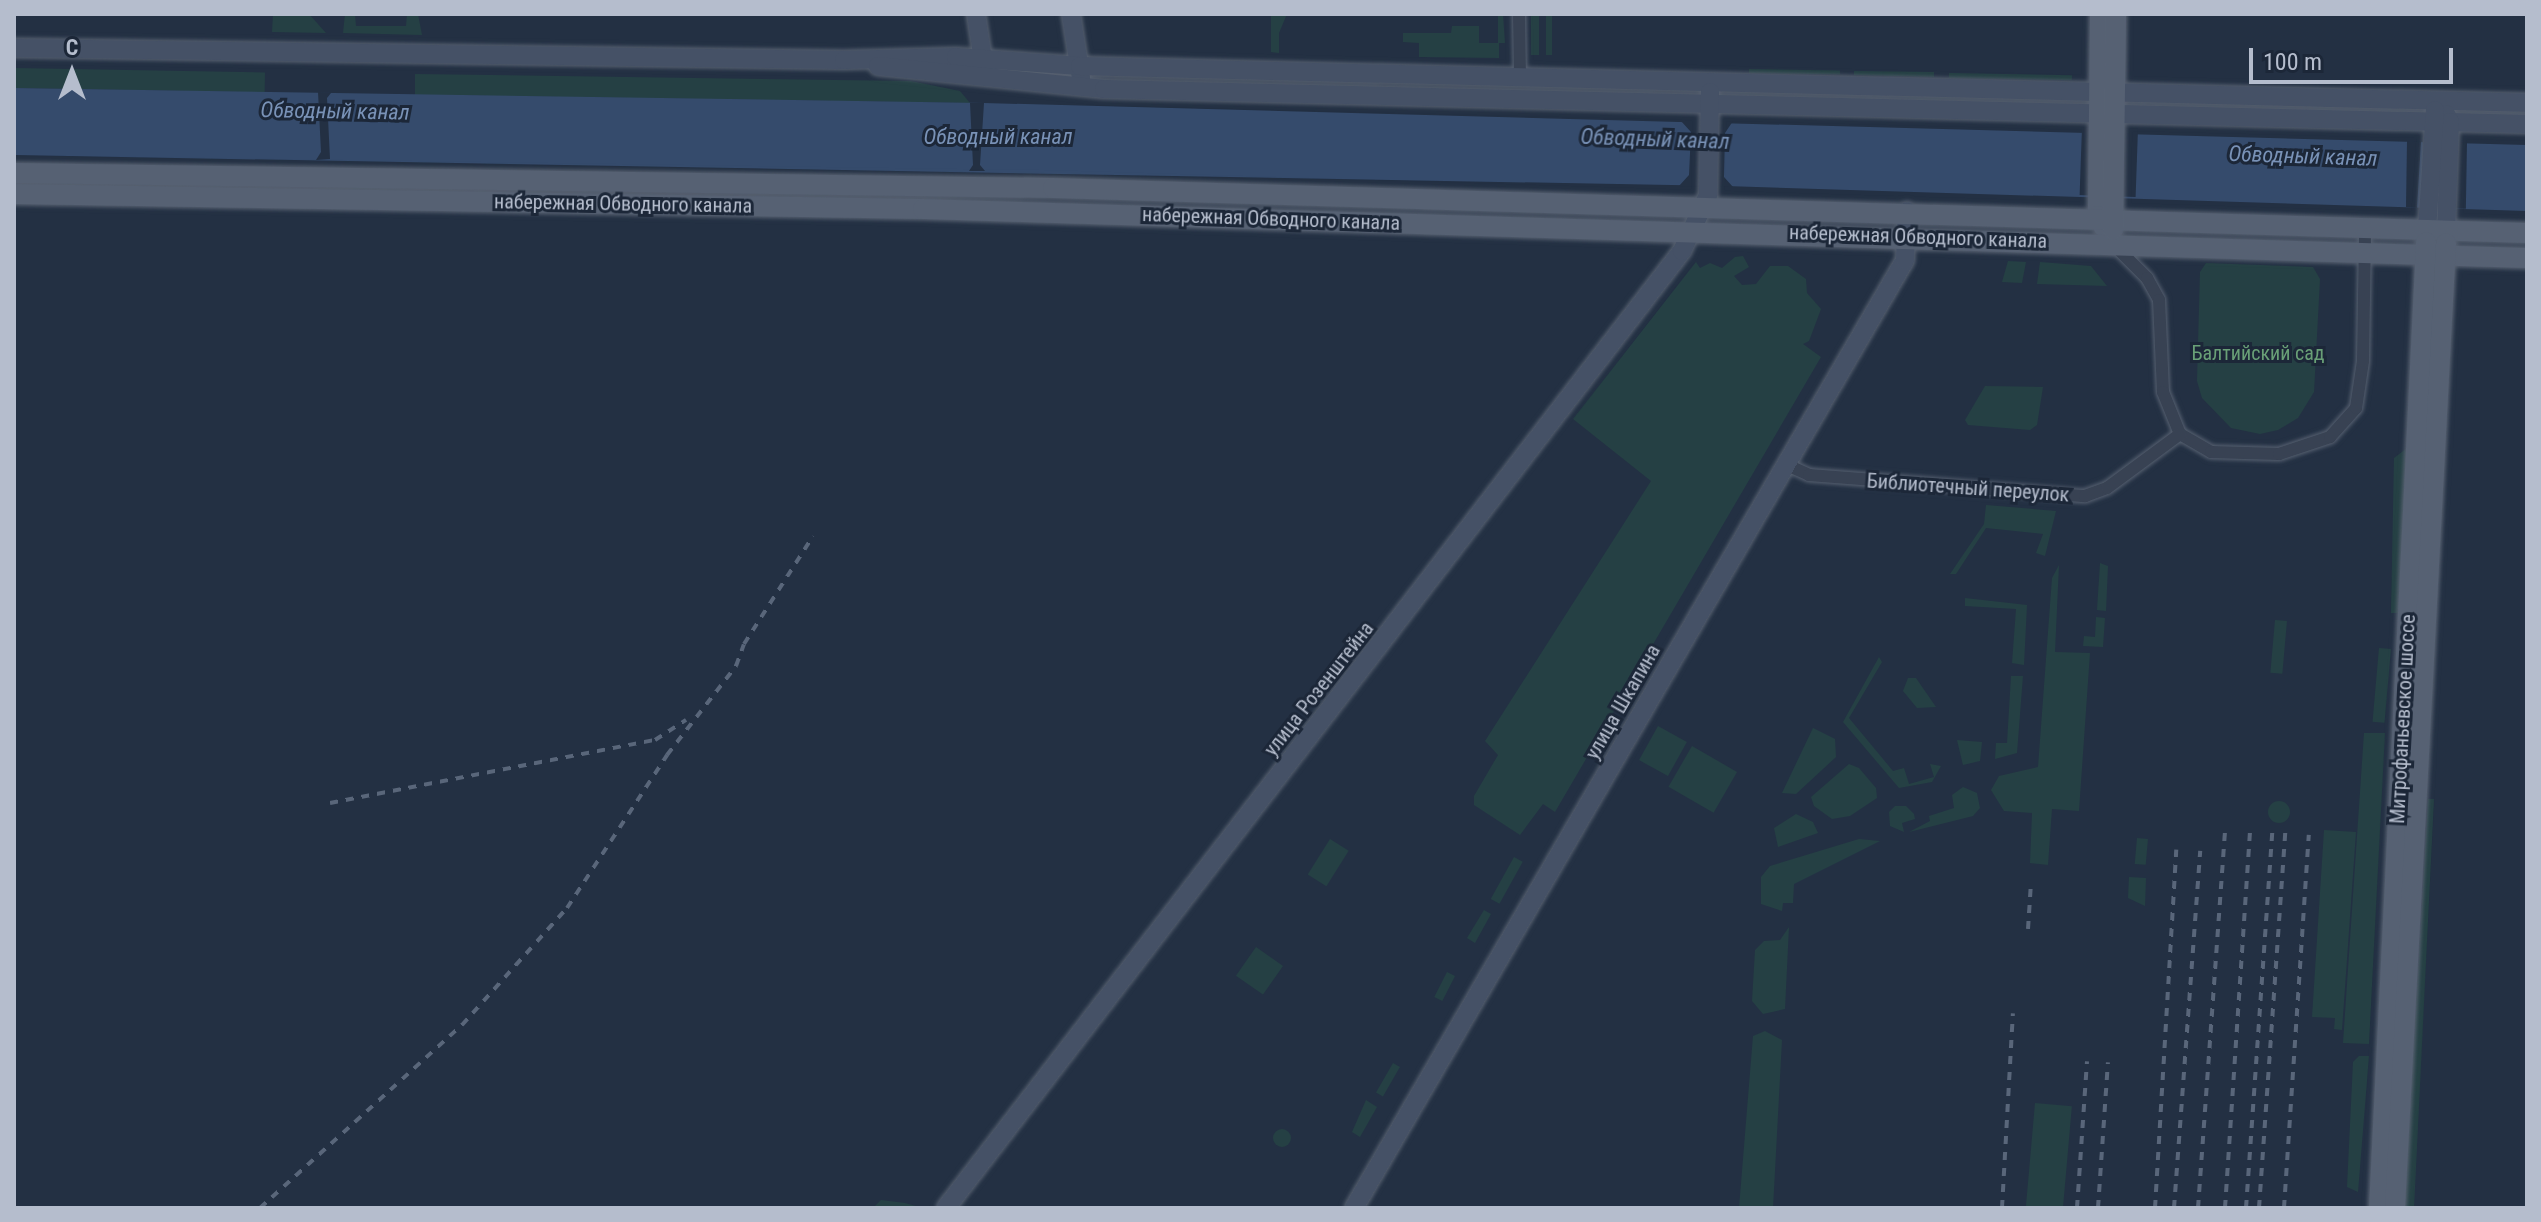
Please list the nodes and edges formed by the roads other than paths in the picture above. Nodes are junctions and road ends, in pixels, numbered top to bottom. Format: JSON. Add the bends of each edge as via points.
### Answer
{"nodes":[{"id":1,"x":976,"y":14,"type":"edge"},
{"id":2,"x":1071,"y":14,"type":"edge"},
{"id":3,"x":1519,"y":14,"type":"edge"},
{"id":4,"x":2100,"y":14,"type":"edge"},
{"id":5,"x":2116,"y":14,"type":"edge"},
{"id":6,"x":14,"y":48,"type":"edge"},
{"id":7,"x":1080,"y":66,"type":"junction"},
{"id":8,"x":984,"y":68,"type":"junction"},
{"id":9,"x":1520,"y":75,"type":"junction"},
{"id":10,"x":1710,"y":81,"type":"junction"},
{"id":11,"x":1082,"y":87,"type":"junction"},
{"id":12,"x":2439,"y":101,"type":"junction"},
{"id":13,"x":1709,"y":102,"type":"junction"},
{"id":14,"x":2527,"y":103,"type":"edge"},
{"id":15,"x":2108,"y":110,"type":"junction"},
{"id":16,"x":2431,"y":121,"type":"junction"},
{"id":17,"x":2450,"y":122,"type":"junction"},
{"id":18,"x":2527,"y":124,"type":"edge"},
{"id":19,"x":14,"y":173,"type":"edge"},
{"id":20,"x":14,"y":194,"type":"edge"},
{"id":21,"x":1707,"y":196,"type":"junction"},
{"id":22,"x":2107,"y":207,"type":"junction"},
{"id":23,"x":1907,"y":211,"type":"junction"},
{"id":24,"x":2365,"y":228,"type":"junction"},
{"id":25,"x":1693,"y":230,"type":"junction"},
{"id":26,"x":2436,"y":230,"type":"junction"},
{"id":27,"x":2527,"y":233,"type":"edge"},
{"id":28,"x":1906,"y":236,"type":"junction"},
{"id":29,"x":2112,"y":243,"type":"junction"},
{"id":30,"x":2365,"y":253,"type":"junction"},
{"id":31,"x":2435,"y":255,"type":"junction"},
{"id":32,"x":2527,"y":258,"type":"edge"},
{"id":33,"x":2180,"y":434,"type":"junction"},
{"id":34,"x":1787,"y":465,"type":"junction"},
{"id":35,"x":946,"y":1208,"type":"edge"},
{"id":36,"x":1354,"y":1208,"type":"edge"},
{"id":37,"x":2379,"y":1208,"type":"edge"},
{"id":38,"x":2395,"y":1208,"type":"edge"}],
"edges":[{"from":1,"to":8,"type":"main road"},
{"from":2,"to":7,"type":"main road"},
{"from":3,"to":9,"type":"street"},
{"from":4,"to":15,"type":"main road"},
{"from":5,"to":15,"type":"main road"},
{"from":6,"to":8,"type":"main road","via":[[844,60]]},
{"from":7,"to":8,"type":"main road"},
{"from":7,"to":9,"type":"main road"},
{"from":7,"to":11,"type":"main road"},
{"from":8,"to":11,"type":"main road"},
{"from":9,"to":10,"type":"main road"},
{"from":10,"to":13,"type":"main road"},
{"from":10,"to":15,"type":"main road"},
{"from":11,"to":13,"type":"main road"},
{"from":12,"to":14,"type":"main road"},
{"from":12,"to":15,"type":"main road"},
{"from":12,"to":16,"type":"main road"},
{"from":12,"to":17,"type":"main road"},
{"from":13,"to":15,"type":"main road"},
{"from":13,"to":21,"type":"main road"},
{"from":15,"to":16,"type":"main road"},
{"from":15,"to":22,"type":"main road"},
{"from":16,"to":17,"type":"main road"},
{"from":16,"to":26,"type":"main road","via":[[2428,208]]},
{"from":17,"to":18,"type":"main road"},
{"from":17,"to":26,"type":"main road","via":[[2447,208]]},
{"from":19,"to":21,"type":"main road","name":"набережная Обводного канала"},
{"from":20,"to":25,"type":"main road","name":"набережная Обводного канала"},
{"from":21,"to":23,"type":"main road","name":"набережная Обводного канала"},
{"from":21,"to":25,"type":"main road","name":"улица Розенштейна"},
{"from":22,"to":23,"type":"main road","name":"набережная Обводного канала"},
{"from":22,"to":24,"type":"main road","name":"набережная Обводного канала"},
{"from":22,"to":29,"type":"main road"},
{"from":23,"to":28,"type":"main road","name":"улица Шкапина"},
{"from":24,"to":26,"type":"main road","name":"набережная Обводного канала"},
{"from":24,"to":30,"type":"street"},
{"from":25,"to":28,"type":"main road","name":"набережная Обводного канала"},
{"from":25,"to":35,"type":"main road","name":"улица Розенштейна","via":[[1551,429]]},
{"from":26,"to":27,"type":"main road","name":"набережная Обводного канала"},
{"from":26,"to":31,"type":"main road","name":"Митрофаньевское шоссе"},
{"from":28,"to":29,"type":"main road","name":"набережная Обводного канала"},
{"from":28,"to":34,"type":"main road","name":"улица Шкапина","via":[[1905,260]]},
{"from":29,"to":30,"type":"main road","name":"набережная Обводного канала"},
{"from":29,"to":33,"type":"street","via":[[2147,278],[2159,300],[2163,392]]},
{"from":30,"to":31,"type":"main road","name":"набережная Обводного канала"},
{"from":30,"to":33,"type":"street","via":[[2362,379],[2356,408],[2330,437],[2279,454],[2211,452]]},
{"from":31,"to":32,"type":"main road","name":"набережная Обводного канала"},
{"from":31,"to":37,"type":"main road","name":"Митрофаньевское шоссе"},
{"from":31,"to":38,"type":"main road","name":"Митрофаньевское шоссе"},
{"from":33,"to":34,"type":"street","name":"Библиотечный переулок","via":[[2097,493],[2066,496],[1809,475]]},
{"from":34,"to":36,"type":"main road","name":"улица Шкапина"}]}
